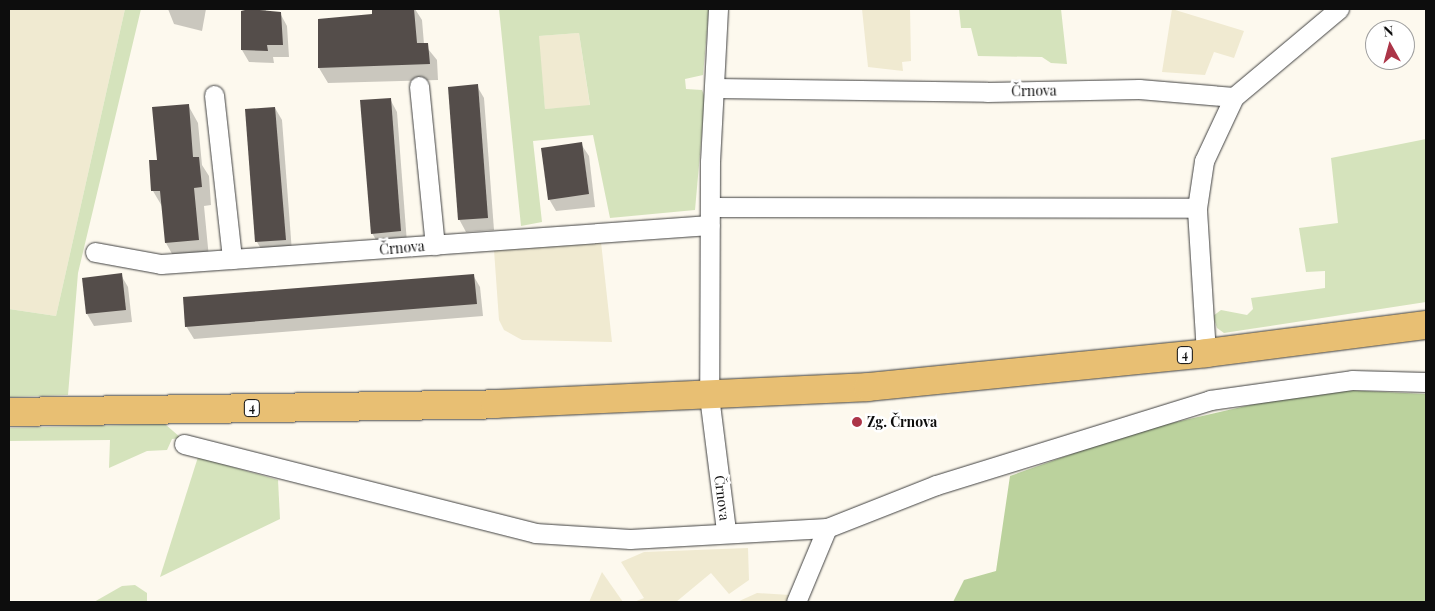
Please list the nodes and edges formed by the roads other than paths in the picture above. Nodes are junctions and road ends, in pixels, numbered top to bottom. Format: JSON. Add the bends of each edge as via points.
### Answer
{"nodes":[{"id":1,"x":718,"y":9,"type":"edge"},
{"id":2,"x":1339,"y":9,"type":"edge"},
{"id":3,"x":419,"y":86,"type":"dead end"},
{"id":4,"x":716,"y":88,"type":"junction"},
{"id":5,"x":214,"y":96,"type":"dead end"},
{"id":6,"x":1234,"y":97,"type":"junction"},
{"id":7,"x":1197,"y":208,"type":"junction"},
{"id":8,"x":710,"y":216,"type":"junction"},
{"id":9,"x":435,"y":245,"type":"junction"},
{"id":10,"x":95,"y":252,"type":"dead end"},
{"id":11,"x":232,"y":259,"type":"junction"},
{"id":12,"x":1426,"y":325,"type":"edge"},
{"id":13,"x":1206,"y":353,"type":"junction"},
{"id":14,"x":1426,"y":382,"type":"edge"},
{"id":15,"x":709,"y":396,"type":"junction"},
{"id":16,"x":9,"y":412,"type":"edge"},
{"id":17,"x":184,"y":444,"type":"dead end"},
{"id":18,"x":827,"y":528,"type":"junction"},
{"id":19,"x":726,"y":531,"type":"junction"},
{"id":20,"x":796,"y":602,"type":"edge"}],
"edges":[{"from":1,"to":4,"type":"street","name":"Črnova"},
{"from":2,"to":6,"type":"street"},
{"from":3,"to":9,"type":"street"},
{"from":4,"to":6,"type":"street","name":"Črnova","via":[[987,92],[1139,89]]},
{"from":4,"to":8,"type":"street","name":"Črnova"},
{"from":5,"to":11,"type":"street"},
{"from":6,"to":7,"type":"street","via":[[1204,161]]},
{"from":7,"to":8,"type":"street","name":"Črnova"},
{"from":7,"to":13,"type":"street"},
{"from":8,"to":9,"type":"street","name":"Črnova"},
{"from":8,"to":15,"type":"street","name":"Črnova"},
{"from":9,"to":11,"type":"street","name":"Črnova"},
{"from":10,"to":11,"type":"street","name":"Črnova","via":[[162,264]]},
{"from":12,"to":13,"type":"main road","number":"4"},
{"from":13,"to":15,"type":"main road","number":"4","via":[[868,387]]},
{"from":14,"to":18,"type":"street","name":"Črnova","via":[[1352,380],[1210,400],[936,486]]},
{"from":15,"to":16,"type":"main road","number":"4"},
{"from":15,"to":19,"type":"street","name":"Črnova"},
{"from":17,"to":19,"type":"street","via":[[535,533],[630,539]]},
{"from":18,"to":19,"type":"street","name":"Črnova"},
{"from":18,"to":20,"type":"street"}]}
